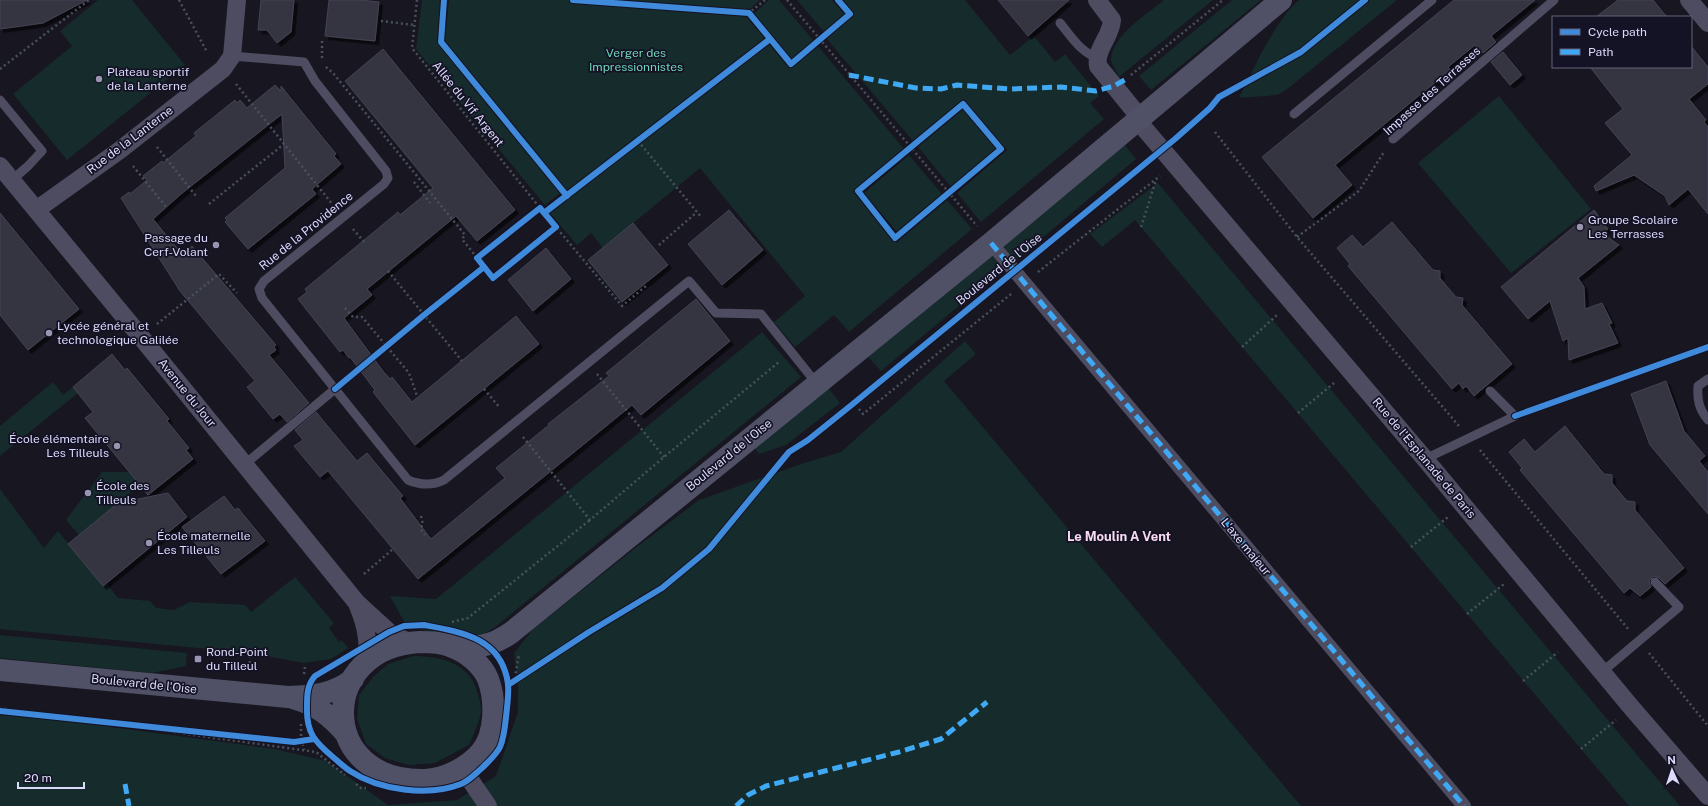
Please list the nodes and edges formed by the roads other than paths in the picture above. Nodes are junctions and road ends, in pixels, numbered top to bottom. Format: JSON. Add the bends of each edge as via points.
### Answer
{"nodes":[{"id":1,"x":237,"y":0,"type":"edge"},
{"id":2,"x":1097,"y":0,"type":"edge"},
{"id":3,"x":1281,"y":0,"type":"edge"},
{"id":4,"x":1432,"y":0,"type":"edge"},
{"id":5,"x":1554,"y":0,"type":"edge"},
{"id":6,"x":1689,"y":0,"type":"edge"},
{"id":7,"x":1060,"y":23,"type":"dead end"},
{"id":8,"x":1708,"y":23,"type":"edge"},
{"id":9,"x":1098,"y":58,"type":"junction"},
{"id":10,"x":227,"y":62,"type":"junction"},
{"id":11,"x":0,"y":100,"type":"edge"},
{"id":12,"x":1294,"y":114,"type":"dead end"},
{"id":13,"x":1140,"y":120,"type":"junction"},
{"id":14,"x":1393,"y":139,"type":"road end"},
{"id":15,"x":0,"y":166,"type":"edge"},
{"id":16,"x":12,"y":180,"type":"junction"},
{"id":17,"x":36,"y":210,"type":"junction"},
{"id":18,"x":991,"y":243,"type":"junction"},
{"id":19,"x":1708,"y":379,"type":"edge"},
{"id":20,"x":817,"y":384,"type":"junction"},
{"id":21,"x":335,"y":389,"type":"junction"},
{"id":22,"x":1490,"y":391,"type":"dead end"},
{"id":23,"x":1708,"y":420,"type":"edge"},
{"id":24,"x":1425,"y":460,"type":"junction"},
{"id":25,"x":244,"y":464,"type":"junction"},
{"id":26,"x":1655,"y":582,"type":"dead end"},
{"id":27,"x":357,"y":603,"type":"junction"},
{"id":28,"x":411,"y":642,"type":"junction"},
{"id":29,"x":514,"y":642,"type":"junction"},
{"id":30,"x":449,"y":645,"type":"junction"},
{"id":31,"x":368,"y":662,"type":"junction"},
{"id":32,"x":0,"y":670,"type":"edge"},
{"id":33,"x":1602,"y":672,"type":"junction"},
{"id":34,"x":353,"y":679,"type":"junction"},
{"id":35,"x":506,"y":685,"type":"junction"},
{"id":36,"x":288,"y":697,"type":"junction"},
{"id":37,"x":347,"y":735,"type":"junction"},
{"id":38,"x":462,"y":768,"type":"junction"},
{"id":39,"x":1708,"y":796,"type":"edge"},
{"id":40,"x":488,"y":806,"type":"edge"},
{"id":41,"x":1464,"y":806,"type":"edge"}],
"edges":[{"from":1,"to":10,"type":"street"},
{"from":2,"to":9,"type":"street","via":[[1112,20]]},
{"from":3,"to":13,"type":"main road","name":"Boulevard de l'Oise"},
{"from":4,"to":12,"type":"lane"},
{"from":5,"to":14,"type":"lane","name":"Impasse des Terrasses"},
{"from":6,"to":8,"type":"street"},
{"from":7,"to":9,"type":"lane","via":[[1083,50]]},
{"from":9,"to":13,"type":"street","name":"Rue de l'Esplanade de Paris","via":[[1100,70]]},
{"from":10,"to":17,"type":"street","name":"Rue de la Lanterne","via":[[120,150]]},
{"from":10,"to":21,"type":"lane","name":"Rue de la Providence","via":[[304,62],[316,82],[386,171],[388,178],[384,184],[264,280],[259,289],[262,298]]},
{"from":11,"to":16,"type":"lane","via":[[42,151]]},
{"from":13,"to":18,"type":"main road","name":"Boulevard de l'Oise"},
{"from":13,"to":24,"type":"street","name":"Rue de l'Esplanade de Paris"},
{"from":15,"to":16,"type":"street","name":"Avenue du Jour"},
{"from":16,"to":17,"type":"street","name":"Avenue du Jour"},
{"from":17,"to":25,"type":"street","name":"Avenue du Jour"},
{"from":18,"to":20,"type":"main road","name":"Boulevard de l'Oise"},
{"from":18,"to":41,"type":"street","name":"L'axe majeur"},
{"from":19,"to":23,"type":"lane","via":[[1698,386],[1697,396],[1701,411]]},
{"from":20,"to":21,"type":"lane","name":"Rue de la Providence","via":[[761,314],[716,313],[689,281],[436,484],[408,480]]},
{"from":20,"to":29,"type":"main road","name":"Boulevard de l'Oise"},
{"from":21,"to":25,"type":"lane"},
{"from":22,"to":24,"type":"lane","via":[[1515,416]]},
{"from":24,"to":33,"type":"street","name":"Rue de l'Esplanade de Paris"},
{"from":25,"to":27,"type":"street","name":"Avenue du Jour"},
{"from":26,"to":33,"type":"lane","via":[[1679,607]]},
{"from":27,"to":28,"type":"street","name":"Avenue du Jour","via":[[391,634]]},
{"from":27,"to":31,"type":"street","name":"Avenue du Jour","via":[[366,625]]},
{"from":28,"to":30,"type":"main road"},
{"from":28,"to":31,"type":"main road","via":[[382,651]]},
{"from":29,"to":30,"type":"main road","name":"Boulevard de l'Oise","via":[[487,646]]},
{"from":29,"to":35,"type":"main road","name":"Boulevard de l'Oise","via":[[501,644],[492,673]]},
{"from":30,"to":35,"type":"main road","via":[[469,656],[488,678]]},
{"from":31,"to":34,"type":"main road"},
{"from":32,"to":36,"type":"main road","name":"Boulevard de l'Oise"},
{"from":33,"to":39,"type":"street","name":"Rue de l'Esplanade de Paris"},
{"from":34,"to":36,"type":"main road","name":"Boulevard de l'Oise","via":[[333,692]]},
{"from":34,"to":37,"type":"main road","via":[[345,693],[343,707]]},
{"from":35,"to":38,"type":"main road","via":[[492,714],[482,751]]},
{"from":36,"to":37,"type":"main road","name":"Boulevard de l'Oise","via":[[306,702],[325,713],[336,721]]},
{"from":37,"to":38,"type":"main road","via":[[361,759],[377,771],[390,776],[426,780],[443,777]]},
{"from":38,"to":40,"type":"street"}]}
